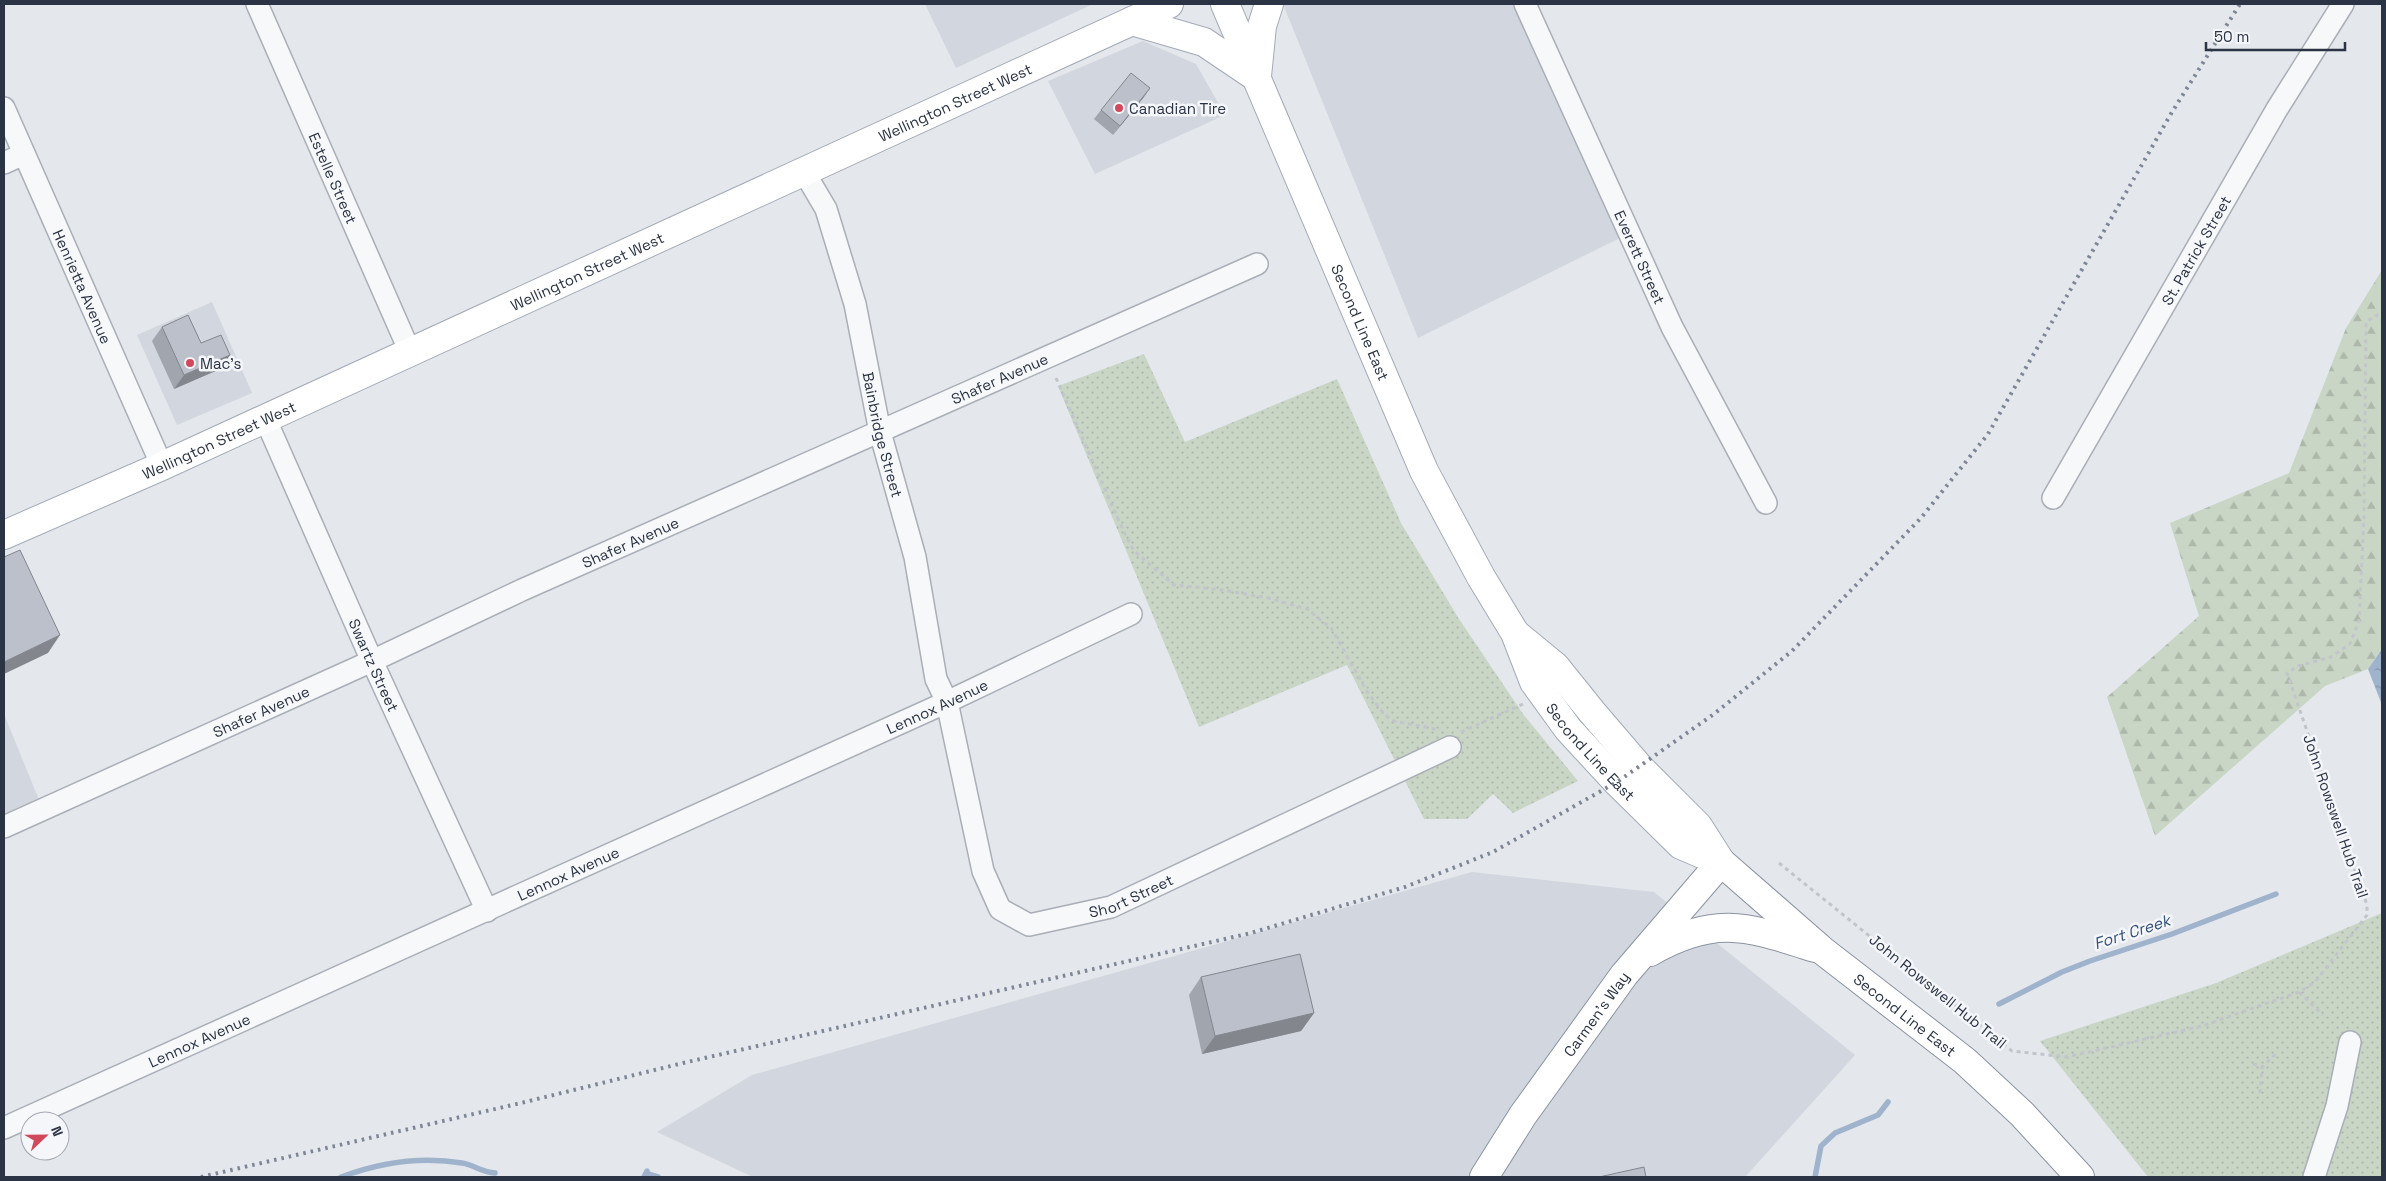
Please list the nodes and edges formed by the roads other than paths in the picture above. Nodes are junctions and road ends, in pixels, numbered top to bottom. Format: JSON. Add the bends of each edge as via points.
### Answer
{"nodes":[{"id":1,"x":257,"y":4,"type":"edge"},
{"id":2,"x":1169,"y":4,"type":"edge"},
{"id":3,"x":1225,"y":4,"type":"edge"},
{"id":4,"x":1269,"y":4,"type":"edge"},
{"id":5,"x":1525,"y":4,"type":"edge"},
{"id":6,"x":2343,"y":4,"type":"edge"},
{"id":7,"x":1132,"y":21,"type":"junction"},
{"id":8,"x":1256,"y":77,"type":"junction"},
{"id":9,"x":4,"y":108,"type":"edge"},
{"id":10,"x":24,"y":154,"type":"junction"},
{"id":11,"x":4,"y":163,"type":"edge"},
{"id":12,"x":803,"y":170,"type":"junction"},
{"id":13,"x":1257,"y":264,"type":"dead end"},
{"id":14,"x":410,"y":352,"type":"junction"},
{"id":15,"x":266,"y":418,"type":"junction"},
{"id":16,"x":880,"y":432,"type":"junction"},
{"id":17,"x":162,"y":466,"type":"junction"},
{"id":18,"x":2053,"y":498,"type":"dead end"},
{"id":19,"x":1766,"y":503,"type":"dead end"},
{"id":20,"x":4,"y":535,"type":"edge"},
{"id":21,"x":1131,"y":614,"type":"dead end"},
{"id":22,"x":372,"y":661,"type":"junction"},
{"id":23,"x":947,"y":702,"type":"junction"},
{"id":24,"x":1453,"y":737,"type":"road end"},
{"id":25,"x":4,"y":827,"type":"edge"},
{"id":26,"x":1721,"y":862,"type":"junction"},
{"id":27,"x":487,"y":911,"type":"junction"},
{"id":28,"x":1823,"y":951,"type":"junction"},
{"id":29,"x":1637,"y":959,"type":"junction"},
{"id":30,"x":2350,"y":1042,"type":"dead end"},
{"id":31,"x":4,"y":1128,"type":"edge"},
{"id":32,"x":1484,"y":1177,"type":"edge"},
{"id":33,"x":2080,"y":1177,"type":"edge"},
{"id":34,"x":2314,"y":1177,"type":"edge"}],
"edges":[{"from":1,"to":14,"type":"street","name":"Estelle Street"},
{"from":2,"to":7,"type":"main road","name":"Wellington Street West"},
{"from":3,"to":8,"type":"main road","name":"Second Line East"},
{"from":4,"to":8,"type":"main road","via":[[1262,26]]},
{"from":5,"to":19,"type":"street","name":"Everett Street","via":[[1672,327]]},
{"from":6,"to":18,"type":"street","name":"St. Patrick Street","via":[[2277,109]]},
{"from":7,"to":8,"type":"main road","via":[[1204,42]]},
{"from":7,"to":12,"type":"main road","name":"Wellington Street West"},
{"from":8,"to":26,"type":"main road","name":"Second Line East","via":[[1424,471],[1481,577],[1515,633],[1556,666],[1640,768],[1698,826]]},
{"from":9,"to":10,"type":"street","name":"Henrietta Avenue"},
{"from":10,"to":11,"type":"street"},
{"from":10,"to":17,"type":"street","name":"Henrietta Avenue"},
{"from":12,"to":14,"type":"main road","name":"Wellington Street West"},
{"from":12,"to":16,"type":"street","name":"Bainbridge Street","via":[[826,209],[855,304]]},
{"from":13,"to":16,"type":"street","name":"Shafer Avenue"},
{"from":14,"to":15,"type":"main road","name":"Wellington Street West"},
{"from":15,"to":17,"type":"main road","name":"Wellington Street West"},
{"from":15,"to":22,"type":"street","name":"Swartz Street"},
{"from":16,"to":22,"type":"street","name":"Shafer Avenue","via":[[531,586]]},
{"from":16,"to":23,"type":"street","name":"Bainbridge Street","via":[[915,557],[936,679]]},
{"from":17,"to":20,"type":"main road","name":"Wellington Street West"},
{"from":21,"to":23,"type":"street","name":"Lennox Avenue"},
{"from":22,"to":25,"type":"street","name":"Shafer Avenue"},
{"from":22,"to":27,"type":"street","name":"Swartz Street"},
{"from":23,"to":24,"type":"street","name":"Short Street","via":[[983,871],[1000,910],[1029,925],[1111,907]]},
{"from":23,"to":27,"type":"street","name":"Lennox Avenue"},
{"from":26,"to":28,"type":"main road","name":"Second Line East"},
{"from":26,"to":29,"type":"main road","name":"Carmen's Way"},
{"from":27,"to":31,"type":"street","name":"Lennox Avenue"},
{"from":28,"to":29,"type":"main road","via":[[1753,929],[1724,927],[1696,931],[1671,940]]},
{"from":28,"to":33,"type":"main road","name":"Second Line East","via":[[1965,1061],[2022,1114]]},
{"from":29,"to":32,"type":"main road","name":"Carmen's Way","via":[[1523,1115]]},
{"from":30,"to":34,"type":"street","via":[[2337,1106]]}]}
